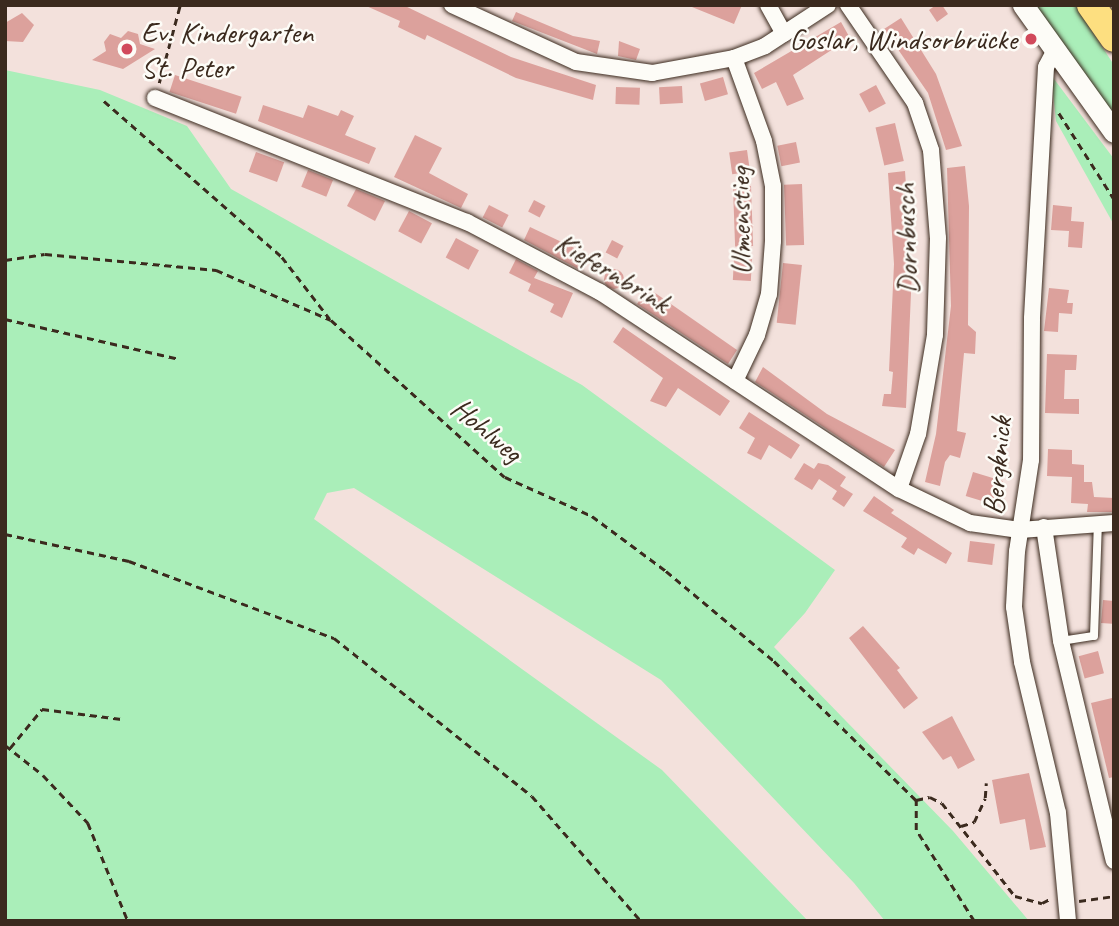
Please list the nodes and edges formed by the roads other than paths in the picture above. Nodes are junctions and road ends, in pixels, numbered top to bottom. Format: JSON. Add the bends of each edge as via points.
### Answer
{"nodes":[{"id":1,"x":452,"y":5,"type":"edge"},
{"id":2,"x":768,"y":5,"type":"edge"},
{"id":3,"x":828,"y":5,"type":"edge"},
{"id":4,"x":848,"y":5,"type":"edge"},
{"id":5,"x":1023,"y":5,"type":"edge"},
{"id":6,"x":1091,"y":5,"type":"edge"},
{"id":7,"x":784,"y":34,"type":"junction"},
{"id":8,"x":1114,"y":38,"type":"edge"},
{"id":9,"x":1055,"y":50,"type":"junction"},
{"id":10,"x":734,"y":58,"type":"junction"},
{"id":11,"x":155,"y":98,"type":"road end"},
{"id":12,"x":1114,"y":132,"type":"edge"},
{"id":13,"x":735,"y":381,"type":"junction"},
{"id":14,"x":900,"y":489,"type":"junction"},
{"id":15,"x":1106,"y":524,"type":"edge"},
{"id":16,"x":1044,"y":527,"type":"junction"},
{"id":17,"x":1020,"y":530,"type":"junction"},
{"id":18,"x":1061,"y":641,"type":"junction"},
{"id":19,"x":1114,"y":861,"type":"edge"},
{"id":20,"x":1068,"y":921,"type":"edge"}],
"edges":[{"from":1,"to":10,"type":"street","via":[[576,62],[604,68],[652,73]]},
{"from":2,"to":7,"type":"street"},
{"from":3,"to":7,"type":"street"},
{"from":4,"to":14,"type":"street","name":"Dornbusch","via":[[915,103],[931,150],[938,238],[935,335],[918,434]]},
{"from":5,"to":9,"type":"street"},
{"from":6,"to":8,"type":"highway"},
{"from":7,"to":10,"type":"street"},
{"from":9,"to":12,"type":"street"},
{"from":9,"to":17,"type":"street","name":"Bergknick","via":[[1046,67],[1032,318],[1031,460]]},
{"from":10,"to":13,"type":"street","name":"Ulmenstieg","via":[[764,141],[773,186],[766,304]]},
{"from":11,"to":13,"type":"street","name":"Kiefernbrink","via":[[467,222],[600,292]]},
{"from":13,"to":14,"type":"street","name":"Kiefernbrink"},
{"from":14,"to":17,"type":"street","name":"Kiefernbrink","via":[[970,523]]},
{"from":15,"to":16,"type":"street","name":"Kiefernbrink"},
{"from":15,"to":18,"type":"lane","via":[[1094,636]]},
{"from":16,"to":17,"type":"street","name":"Kiefernbrink"},
{"from":16,"to":18,"type":"street"},
{"from":17,"to":20,"type":"street","name":"Bergknick","via":[[1014,607],[1022,662],[1058,813]]},
{"from":18,"to":19,"type":"street"}]}
